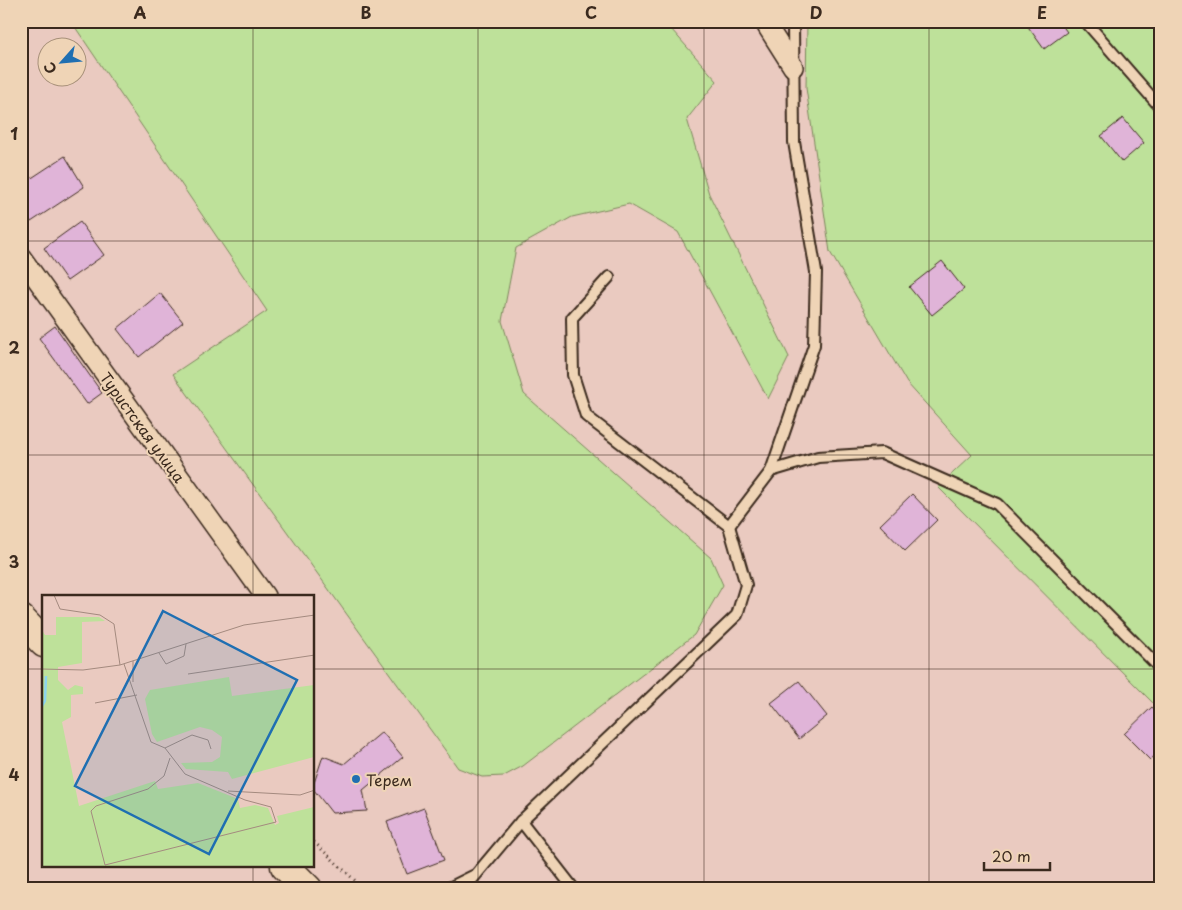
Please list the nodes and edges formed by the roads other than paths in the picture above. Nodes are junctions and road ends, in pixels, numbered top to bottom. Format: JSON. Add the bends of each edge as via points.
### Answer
{"nodes":[{"id":1,"x":765,"y":21,"type":"edge"},
{"id":2,"x":793,"y":21,"type":"edge"},
{"id":3,"x":1085,"y":21,"type":"edge"},
{"id":4,"x":793,"y":67,"type":"junction"},
{"id":5,"x":1161,"y":108,"type":"edge"},
{"id":6,"x":21,"y":257,"type":"edge"},
{"id":7,"x":609,"y":278,"type":"dead end"},
{"id":8,"x":771,"y":471,"type":"junction"},
{"id":9,"x":729,"y":526,"type":"junction"},
{"id":10,"x":264,"y":595,"type":"edge"},
{"id":11,"x":21,"y":619,"type":"edge"},
{"id":12,"x":42,"y":641,"type":"edge"},
{"id":13,"x":1161,"y":669,"type":"edge"},
{"id":14,"x":521,"y":821,"type":"junction"},
{"id":15,"x":287,"y":868,"type":"edge"},
{"id":16,"x":477,"y":874,"type":"junction"},
{"id":17,"x":308,"y":889,"type":"edge"},
{"id":18,"x":447,"y":889,"type":"edge"},
{"id":19,"x":464,"y":889,"type":"edge"},
{"id":20,"x":574,"y":889,"type":"edge"}],
"edges":[{"from":1,"to":4,"type":"street"},
{"from":2,"to":4,"type":"lane"},
{"from":3,"to":5,"type":"lane"},
{"from":4,"to":8,"type":"lane","via":[[794,142],[816,272],[814,345]]},
{"from":6,"to":10,"type":"street","name":"Туристская улица"},
{"from":7,"to":9,"type":"lane","via":[[572,318],[573,375],[586,416]]},
{"from":8,"to":9,"type":"lane"},
{"from":8,"to":13,"type":"lane","via":[[818,457],[882,453],[997,504]]},
{"from":9,"to":14,"type":"lane","via":[[746,585],[737,615]]},
{"from":11,"to":12,"type":"highway"},
{"from":14,"to":16,"type":"lane"},
{"from":14,"to":20,"type":"lane"},
{"from":15,"to":17,"type":"highway"},
{"from":16,"to":18,"type":"lane"},
{"from":16,"to":19,"type":"lane"}]}
